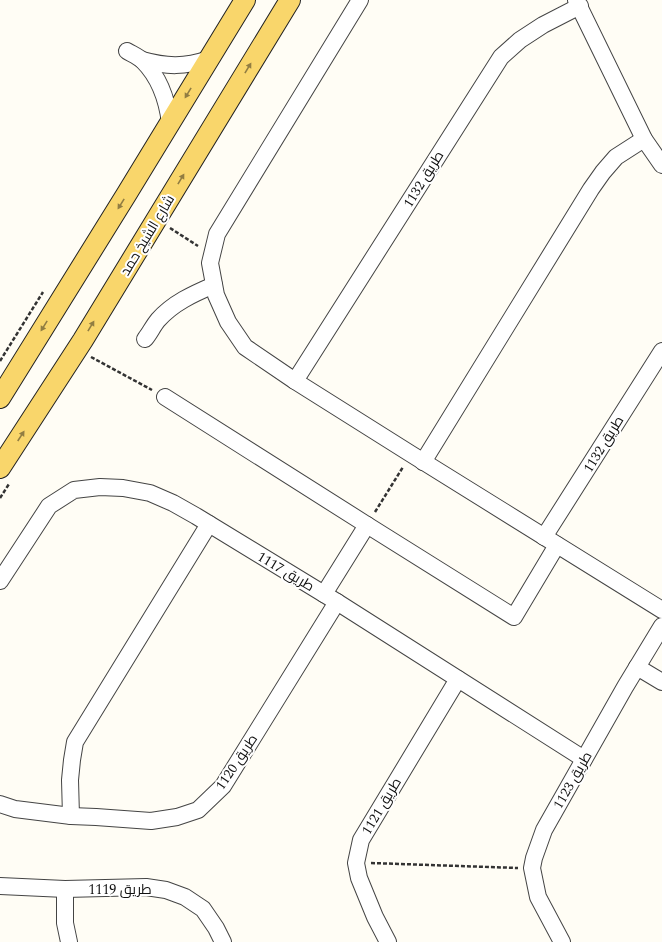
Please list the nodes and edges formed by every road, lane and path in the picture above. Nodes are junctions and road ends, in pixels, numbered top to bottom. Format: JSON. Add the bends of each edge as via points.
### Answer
{"nodes":[{"id":1,"x":245,"y":0,"type":"edge"},
{"id":2,"x":290,"y":0,"type":"edge"},
{"id":3,"x":360,"y":0,"type":"edge"},
{"id":4,"x":578,"y":3,"type":"edge"},
{"id":5,"x":127,"y":51,"type":"dead end"},
{"id":6,"x":209,"y":59,"type":"junction"},
{"id":7,"x":142,"y":60,"type":"junction"},
{"id":8,"x":170,"y":123,"type":"junction"},
{"id":9,"x":644,"y":138,"type":"junction"},
{"id":10,"x":662,"y":164,"type":"edge"},
{"id":11,"x":170,"y":228,"type":"dead end"},
{"id":12,"x":212,"y":254,"type":"junction"},
{"id":13,"x":214,"y":285,"type":"junction"},
{"id":14,"x":146,"y":339,"type":"dead end"},
{"id":15,"x":662,"y":350,"type":"edge"},
{"id":16,"x":91,"y":357,"type":"dead end"},
{"id":17,"x":295,"y":381,"type":"junction"},
{"id":18,"x":165,"y":397,"type":"joint"},
{"id":19,"x":0,"y":398,"type":"edge"},
{"id":20,"x":417,"y":458,"type":"junction"},
{"id":21,"x":0,"y":468,"type":"edge"},
{"id":22,"x":209,"y":524,"type":"junction"},
{"id":23,"x":367,"y":526,"type":"junction"},
{"id":24,"x":551,"y":541,"type":"junction"},
{"id":25,"x":0,"y":581,"type":"edge"},
{"id":26,"x":331,"y":598,"type":"junction"},
{"id":27,"x":662,"y":610,"type":"edge"},
{"id":28,"x":660,"y":634,"type":"edge"},
{"id":29,"x":637,"y":667,"type":"junction"},
{"id":30,"x":458,"y":679,"type":"junction"},
{"id":31,"x":662,"y":682,"type":"edge"},
{"id":32,"x":584,"y":759,"type":"junction"},
{"id":33,"x":0,"y":804,"type":"edge"},
{"id":34,"x":71,"y":816,"type":"junction"},
{"id":35,"x":356,"y":863,"type":"junction"},
{"id":36,"x":532,"y":868,"type":"junction"},
{"id":37,"x":0,"y":886,"type":"edge"},
{"id":38,"x":65,"y":889,"type":"junction"},
{"id":39,"x":69,"y":942,"type":"edge"},
{"id":40,"x":223,"y":942,"type":"edge"},
{"id":41,"x":388,"y":942,"type":"edge"},
{"id":42,"x":562,"y":942,"type":"edge"}],
"edges":[{"from":1,"to":6,"type":"main road"},
{"from":21,"to":2,"type":"main road","name":"شارع الشيخ حمد","one_way":true,"via":[[83,340]]},
{"from":3,"to":12,"type":"street","via":[[217,234]]},
{"from":4,"to":9,"type":"street","name":"طريق 1132"},
{"from":4,"to":17,"type":"street","name":"طريق 1132","via":[[537,28],[500,58]]},
{"from":5,"to":7,"type":"street"},
{"from":6,"to":7,"type":"street","via":[[169,66]]},
{"from":6,"to":8,"type":"main road","one_way":true},
{"from":7,"to":8,"type":"street","via":[[152,71],[165,95]]},
{"from":8,"to":19,"type":"main road","one_way":true},
{"from":9,"to":10,"type":"street","name":"طريق 1132"},
{"from":9,"to":20,"type":"street","via":[[616,157],[603,172]]},
{"from":11,"to":12,"type":"path"},
{"from":12,"to":13,"type":"street","via":[[210,262]]},
{"from":13,"to":14,"type":"street","via":[[181,300],[157,321]]},
{"from":13,"to":17,"type":"street","via":[[228,322],[245,347]]},
{"from":15,"to":24,"type":"street","name":"طريق 1132"},
{"from":16,"to":18,"type":"path"},
{"from":17,"to":20,"type":"street"},
{"from":18,"to":23,"type":"street"},
{"from":20,"to":23,"type":"path"},
{"from":20,"to":24,"type":"street"},
{"from":22,"to":25,"type":"street","name":"طريق 1117","via":[[150,493],[123,488],[74,490],[49,506]]},
{"from":22,"to":26,"type":"street","name":"طريق 1117"},
{"from":22,"to":34,"type":"street","via":[[75,742],[70,780]]},
{"from":23,"to":24,"type":"street","name":"طريق 1132","via":[[514,617]]},
{"from":23,"to":26,"type":"street","name":"طريق 1120"},
{"from":24,"to":27,"type":"street"},
{"from":26,"to":30,"type":"street","name":"طريق 1117"},
{"from":26,"to":34,"type":"street","name":"طريق 1120","via":[[223,786],[198,810],[177,817],[151,821]]},
{"from":28,"to":29,"type":"street","name":"طريق 1123"},
{"from":29,"to":31,"type":"street"},
{"from":29,"to":32,"type":"street","name":"طريق 1123"},
{"from":30,"to":32,"type":"street","name":"طريق 1117"},
{"from":30,"to":35,"type":"street","name":"طريق 1121","via":[[360,840]]},
{"from":32,"to":36,"type":"street","name":"طريق 1123","via":[[544,830]]},
{"from":33,"to":34,"type":"street","name":"طريق 1120","via":[[15,809]]},
{"from":35,"to":36,"type":"path"},
{"from":35,"to":41,"type":"street","name":"طريق 1121","via":[[372,911]]},
{"from":36,"to":42,"type":"street","name":"طريق 1123","via":[[538,896]]},
{"from":37,"to":38,"type":"street","name":"طريق 1119"},
{"from":38,"to":39,"type":"street","via":[[65,922]]},
{"from":38,"to":40,"type":"street","name":"طريق 1119","via":[[146,887],[166,890],[185,897],[203,910]]}]}
